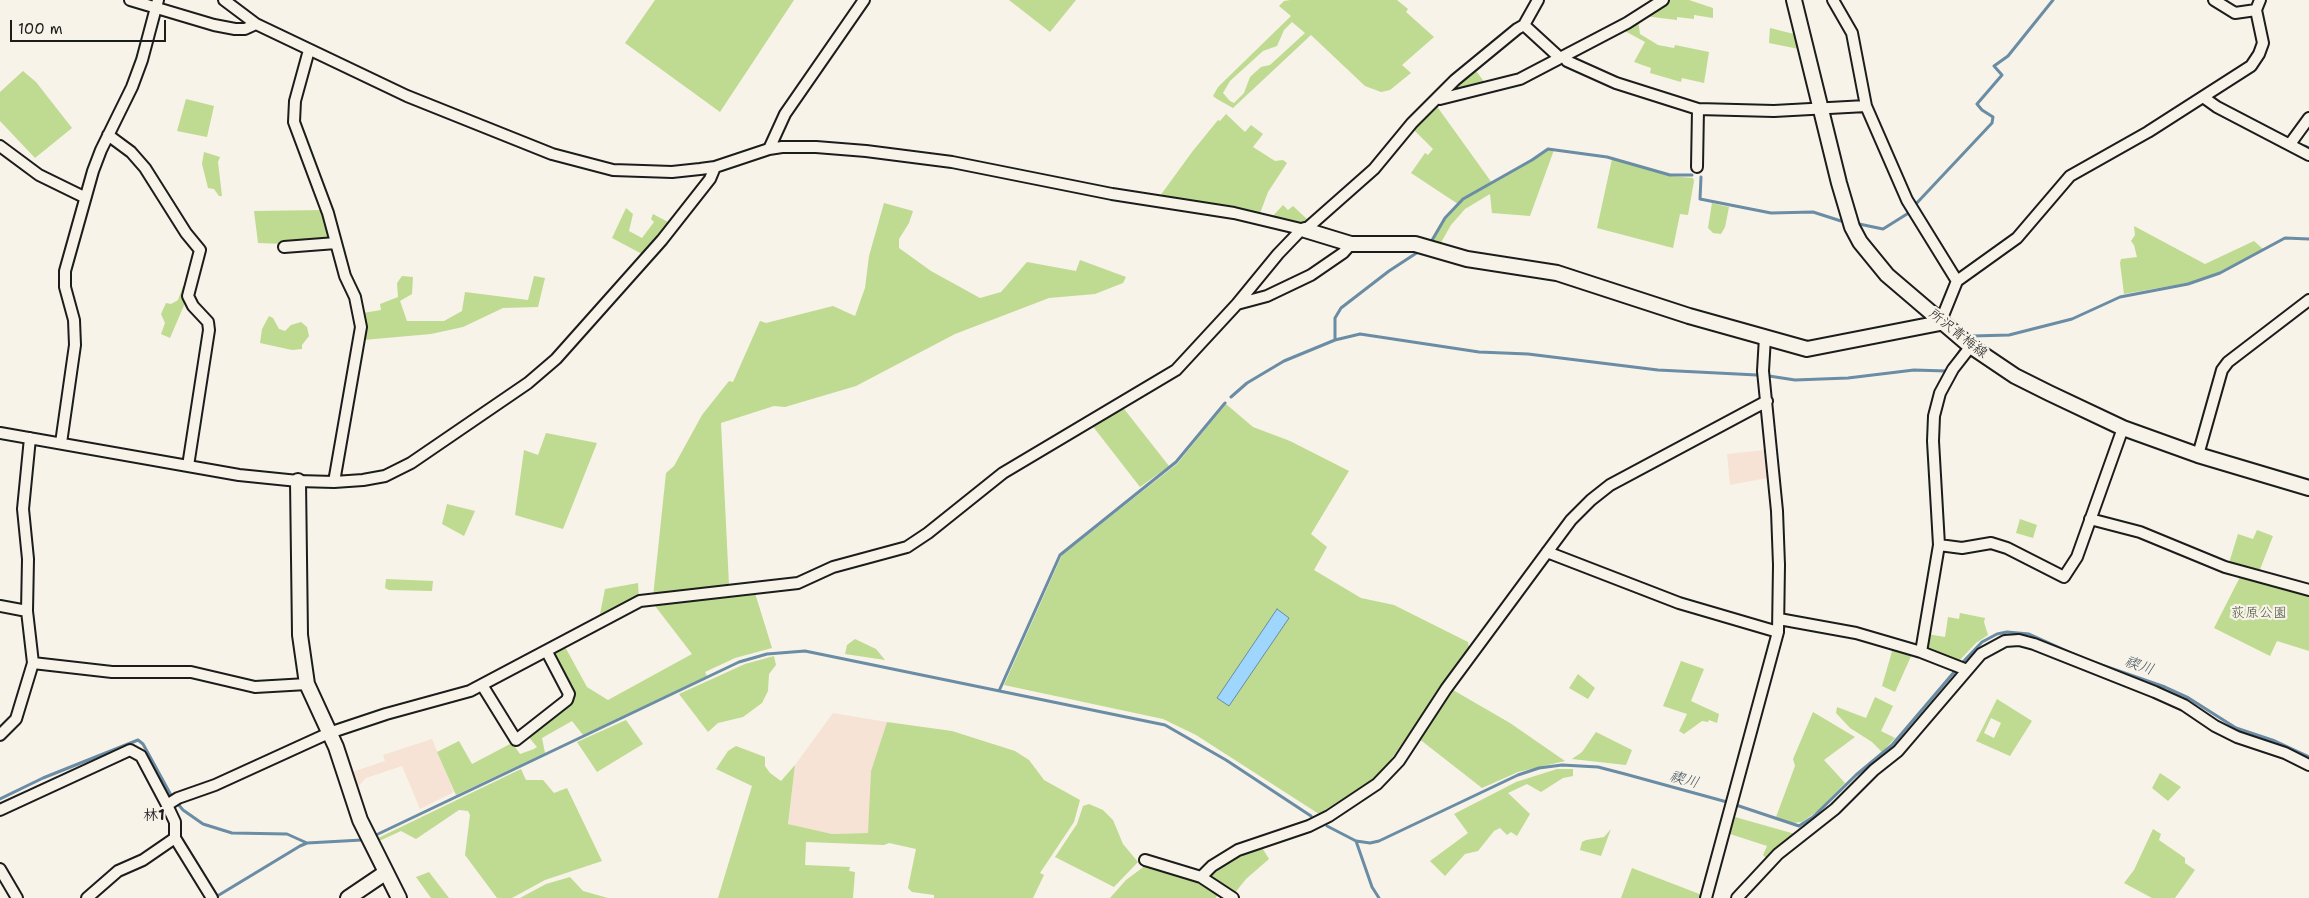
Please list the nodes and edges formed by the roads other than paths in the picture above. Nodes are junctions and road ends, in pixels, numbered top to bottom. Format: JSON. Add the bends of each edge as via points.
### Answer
{"nodes":[{"id":1,"x":130,"y":0,"type":"edge"},
{"id":2,"x":224,"y":0,"type":"edge"},
{"id":3,"x":864,"y":0,"type":"edge"},
{"id":4,"x":1538,"y":0,"type":"edge"},
{"id":5,"x":1663,"y":0,"type":"edge"},
{"id":6,"x":1794,"y":0,"type":"edge"},
{"id":7,"x":1833,"y":0,"type":"edge"},
{"id":8,"x":2214,"y":0,"type":"edge"},
{"id":9,"x":158,"y":4,"type":"edge"},
{"id":10,"x":2258,"y":5,"type":"edge"},
{"id":11,"x":256,"y":24,"type":"junction"},
{"id":12,"x":1524,"y":26,"type":"junction"},
{"id":13,"x":309,"y":50,"type":"junction"},
{"id":14,"x":1562,"y":57,"type":"junction"},
{"id":15,"x":2203,"y":97,"type":"junction"},
{"id":16,"x":1438,"y":99,"type":"junction"},
{"id":17,"x":1866,"y":106,"type":"junction"},
{"id":18,"x":1698,"y":109,"type":"junction"},
{"id":19,"x":1820,"y":110,"type":"junction"},
{"id":20,"x":2309,"y":118,"type":"edge"},
{"id":21,"x":108,"y":135,"type":"junction"},
{"id":22,"x":2290,"y":144,"type":"junction"},
{"id":23,"x":0,"y":146,"type":"edge"},
{"id":24,"x":768,"y":149,"type":"junction"},
{"id":25,"x":2309,"y":155,"type":"edge"},
{"id":26,"x":715,"y":167,"type":"junction"},
{"id":27,"x":1696,"y":167,"type":"dead end"},
{"id":28,"x":84,"y":198,"type":"junction"},
{"id":29,"x":1304,"y":229,"type":"junction"},
{"id":30,"x":336,"y":243,"type":"junction"},
{"id":31,"x":1351,"y":244,"type":"junction"},
{"id":32,"x":284,"y":247,"type":"dead end"},
{"id":33,"x":1957,"y":281,"type":"junction"},
{"id":34,"x":2309,"y":300,"type":"edge"},
{"id":35,"x":1237,"y":304,"type":"junction"},
{"id":36,"x":1940,"y":323,"type":"junction"},
{"id":37,"x":1765,"y":337,"type":"junction"},
{"id":38,"x":1967,"y":343,"type":"junction"},
{"id":39,"x":1767,"y":401,"type":"junction"},
{"id":40,"x":2124,"y":428,"type":"junction"},
{"id":41,"x":0,"y":433,"type":"edge"},
{"id":42,"x":30,"y":438,"type":"junction"},
{"id":43,"x":61,"y":443,"type":"junction"},
{"id":44,"x":2198,"y":455,"type":"junction"},
{"id":45,"x":188,"y":466,"type":"junction"},
{"id":46,"x":298,"y":481,"type":"junction"},
{"id":47,"x":334,"y":482,"type":"junction"},
{"id":48,"x":2309,"y":488,"type":"edge"},
{"id":49,"x":2090,"y":519,"type":"junction"},
{"id":50,"x":1939,"y":545,"type":"junction"},
{"id":51,"x":1547,"y":552,"type":"junction"},
{"id":52,"x":2309,"y":590,"type":"edge"},
{"id":53,"x":0,"y":606,"type":"edge"},
{"id":54,"x":27,"y":611,"type":"junction"},
{"id":55,"x":1779,"y":619,"type":"junction"},
{"id":56,"x":1778,"y":632,"type":"junction"},
{"id":57,"x":546,"y":652,"type":"junction"},
{"id":58,"x":1921,"y":652,"type":"junction"},
{"id":59,"x":32,"y":663,"type":"junction"},
{"id":60,"x":1967,"y":670,"type":"junction"},
{"id":61,"x":307,"y":684,"type":"junction"},
{"id":62,"x":482,"y":685,"type":"junction"},
{"id":63,"x":329,"y":734,"type":"junction"},
{"id":64,"x":0,"y":735,"type":"edge"},
{"id":65,"x":2309,"y":765,"type":"edge"},
{"id":66,"x":167,"y":805,"type":"junction"},
{"id":67,"x":0,"y":810,"type":"edge"},
{"id":68,"x":174,"y":838,"type":"junction"},
{"id":69,"x":1145,"y":860,"type":"dead end"},
{"id":70,"x":0,"y":869,"type":"edge"},
{"id":71,"x":385,"y":873,"type":"junction"},
{"id":72,"x":1201,"y":877,"type":"junction"},
{"id":73,"x":17,"y":898,"type":"edge"},
{"id":74,"x":87,"y":898,"type":"edge"},
{"id":75,"x":212,"y":898,"type":"edge"},
{"id":76,"x":348,"y":898,"type":"edge"},
{"id":77,"x":400,"y":898,"type":"edge"},
{"id":78,"x":1233,"y":898,"type":"edge"},
{"id":79,"x":1706,"y":898,"type":"edge"},
{"id":80,"x":1737,"y":898,"type":"edge"}],
"edges":[{"from":1,"to":9,"type":"street"},
{"from":2,"to":11,"type":"street"},
{"from":3,"to":24,"type":"street","via":[[785,114]]},
{"from":4,"to":12,"type":"street"},
{"from":5,"to":14,"type":"street"},
{"from":6,"to":19,"type":"street","name":"所沢青梅線"},
{"from":7,"to":17,"type":"street","via":[[1852,33]]},
{"from":8,"to":10,"type":"street","via":[[2235,13]]},
{"from":9,"to":11,"type":"street","via":[[214,25],[245,29]]},
{"from":9,"to":21,"type":"street","via":[[142,60]]},
{"from":10,"to":15,"type":"street","via":[[2263,43],[2256,61]]},
{"from":11,"to":13,"type":"street"},
{"from":12,"to":14,"type":"street"},
{"from":12,"to":16,"type":"street","via":[[1455,80]]},
{"from":13,"to":26,"type":"street","via":[[407,96],[525,144],[582,163],[613,170],[672,172]]},
{"from":13,"to":30,"type":"street","via":[[295,101],[294,122]]},
{"from":14,"to":16,"type":"street","via":[[1520,79]]},
{"from":14,"to":18,"type":"street","via":[[1616,83]]},
{"from":15,"to":22,"type":"street"},
{"from":15,"to":33,"type":"street","via":[[2070,176],[2017,238]]},
{"from":16,"to":29,"type":"street","via":[[1403,133],[1374,169]]},
{"from":17,"to":19,"type":"street"},
{"from":17,"to":33,"type":"street","via":[[1907,200]]},
{"from":18,"to":19,"type":"street"},
{"from":18,"to":27,"type":"street"},
{"from":19,"to":36,"type":"street","name":"所沢青梅線","via":[[1844,201],[1860,242],[1887,275]]},
{"from":20,"to":22,"type":"street"},
{"from":21,"to":28,"type":"street"},
{"from":21,"to":45,"type":"street","via":[[145,168],[200,250],[188,296],[208,322],[209,330]]},
{"from":22,"to":25,"type":"street"},
{"from":23,"to":28,"type":"street","via":[[39,175]]},
{"from":24,"to":26,"type":"street"},
{"from":24,"to":29,"type":"street","via":[[816,147],[952,162]]},
{"from":26,"to":47,"type":"street","via":[[710,179],[662,240],[556,359],[528,383],[397,471],[364,480]]},
{"from":28,"to":43,"type":"street","via":[[64,279],[74,320],[75,346]]},
{"from":29,"to":31,"type":"street"},
{"from":29,"to":35,"type":"street","via":[[1278,254]]},
{"from":30,"to":32,"type":"street"},
{"from":30,"to":47,"type":"street","via":[[355,297],[360,327]]},
{"from":31,"to":35,"type":"street","via":[[1311,275],[1266,296]]},
{"from":31,"to":37,"type":"street","via":[[1415,244],[1467,259],[1557,273]]},
{"from":33,"to":36,"type":"street"},
{"from":34,"to":44,"type":"street","via":[[2222,370]]},
{"from":35,"to":57,"type":"street","via":[[1176,370],[1003,473],[907,547],[833,567],[798,583],[640,601]]},
{"from":36,"to":37,"type":"street","via":[[1807,349]]},
{"from":36,"to":38,"type":"street","name":"所沢青梅線"},
{"from":37,"to":39,"type":"street"},
{"from":38,"to":40,"type":"street","name":"所沢青梅線","via":[[2015,376]]},
{"from":38,"to":50,"type":"street","via":[[1945,385],[1934,416],[1932,441]]},
{"from":39,"to":51,"type":"street","via":[[1610,486],[1572,520]]},
{"from":39,"to":55,"type":"street","via":[[1777,520]]},
{"from":40,"to":44,"type":"street","name":"所沢青梅線"},
{"from":40,"to":49,"type":"street"},
{"from":41,"to":42,"type":"street"},
{"from":42,"to":43,"type":"street"},
{"from":42,"to":54,"type":"street","via":[[24,509],[28,559]]},
{"from":43,"to":45,"type":"street"},
{"from":44,"to":48,"type":"street","name":"所沢青梅線"},
{"from":45,"to":46,"type":"street"},
{"from":46,"to":47,"type":"street"},
{"from":46,"to":61,"type":"street","via":[[300,635]]},
{"from":49,"to":50,"type":"street","via":[[2077,557],[2064,577],[1991,543],[1962,548]]},
{"from":49,"to":52,"type":"street","via":[[2140,532],[2225,567]]},
{"from":50,"to":58,"type":"street"},
{"from":51,"to":56,"type":"street","via":[[1679,603]]},
{"from":51,"to":72,"type":"street","via":[[1384,778],[1330,816],[1238,850]]},
{"from":53,"to":54,"type":"street"},
{"from":54,"to":59,"type":"street"},
{"from":55,"to":56,"type":"street"},
{"from":55,"to":58,"type":"street","via":[[1856,633]]},
{"from":56,"to":79,"type":"street"},
{"from":57,"to":62,"type":"street"},
{"from":57,"to":62,"type":"street","via":[[569,694],[567,700],[516,740]]},
{"from":58,"to":60,"type":"street"},
{"from":59,"to":61,"type":"street","via":[[112,672],[192,672],[256,687]]},
{"from":59,"to":64,"type":"street","via":[[16,719]]},
{"from":60,"to":65,"type":"street","via":[[1981,654],[2005,641],[2034,644],[2155,692],[2184,705],[2237,737]]},
{"from":60,"to":80,"type":"street","via":[[1898,751],[1835,809],[1778,854]]},
{"from":61,"to":63,"type":"street"},
{"from":62,"to":63,"type":"street"},
{"from":63,"to":66,"type":"street"},
{"from":63,"to":71,"type":"street","via":[[357,813]]},
{"from":66,"to":67,"type":"street","via":[[141,756],[130,750]]},
{"from":66,"to":68,"type":"street","via":[[175,822]]},
{"from":68,"to":74,"type":"street","via":[[143,860],[118,871]]},
{"from":68,"to":75,"type":"street"},
{"from":69,"to":72,"type":"street"},
{"from":70,"to":73,"type":"street"},
{"from":71,"to":76,"type":"street"},
{"from":71,"to":77,"type":"street"},
{"from":72,"to":78,"type":"street"}]}
